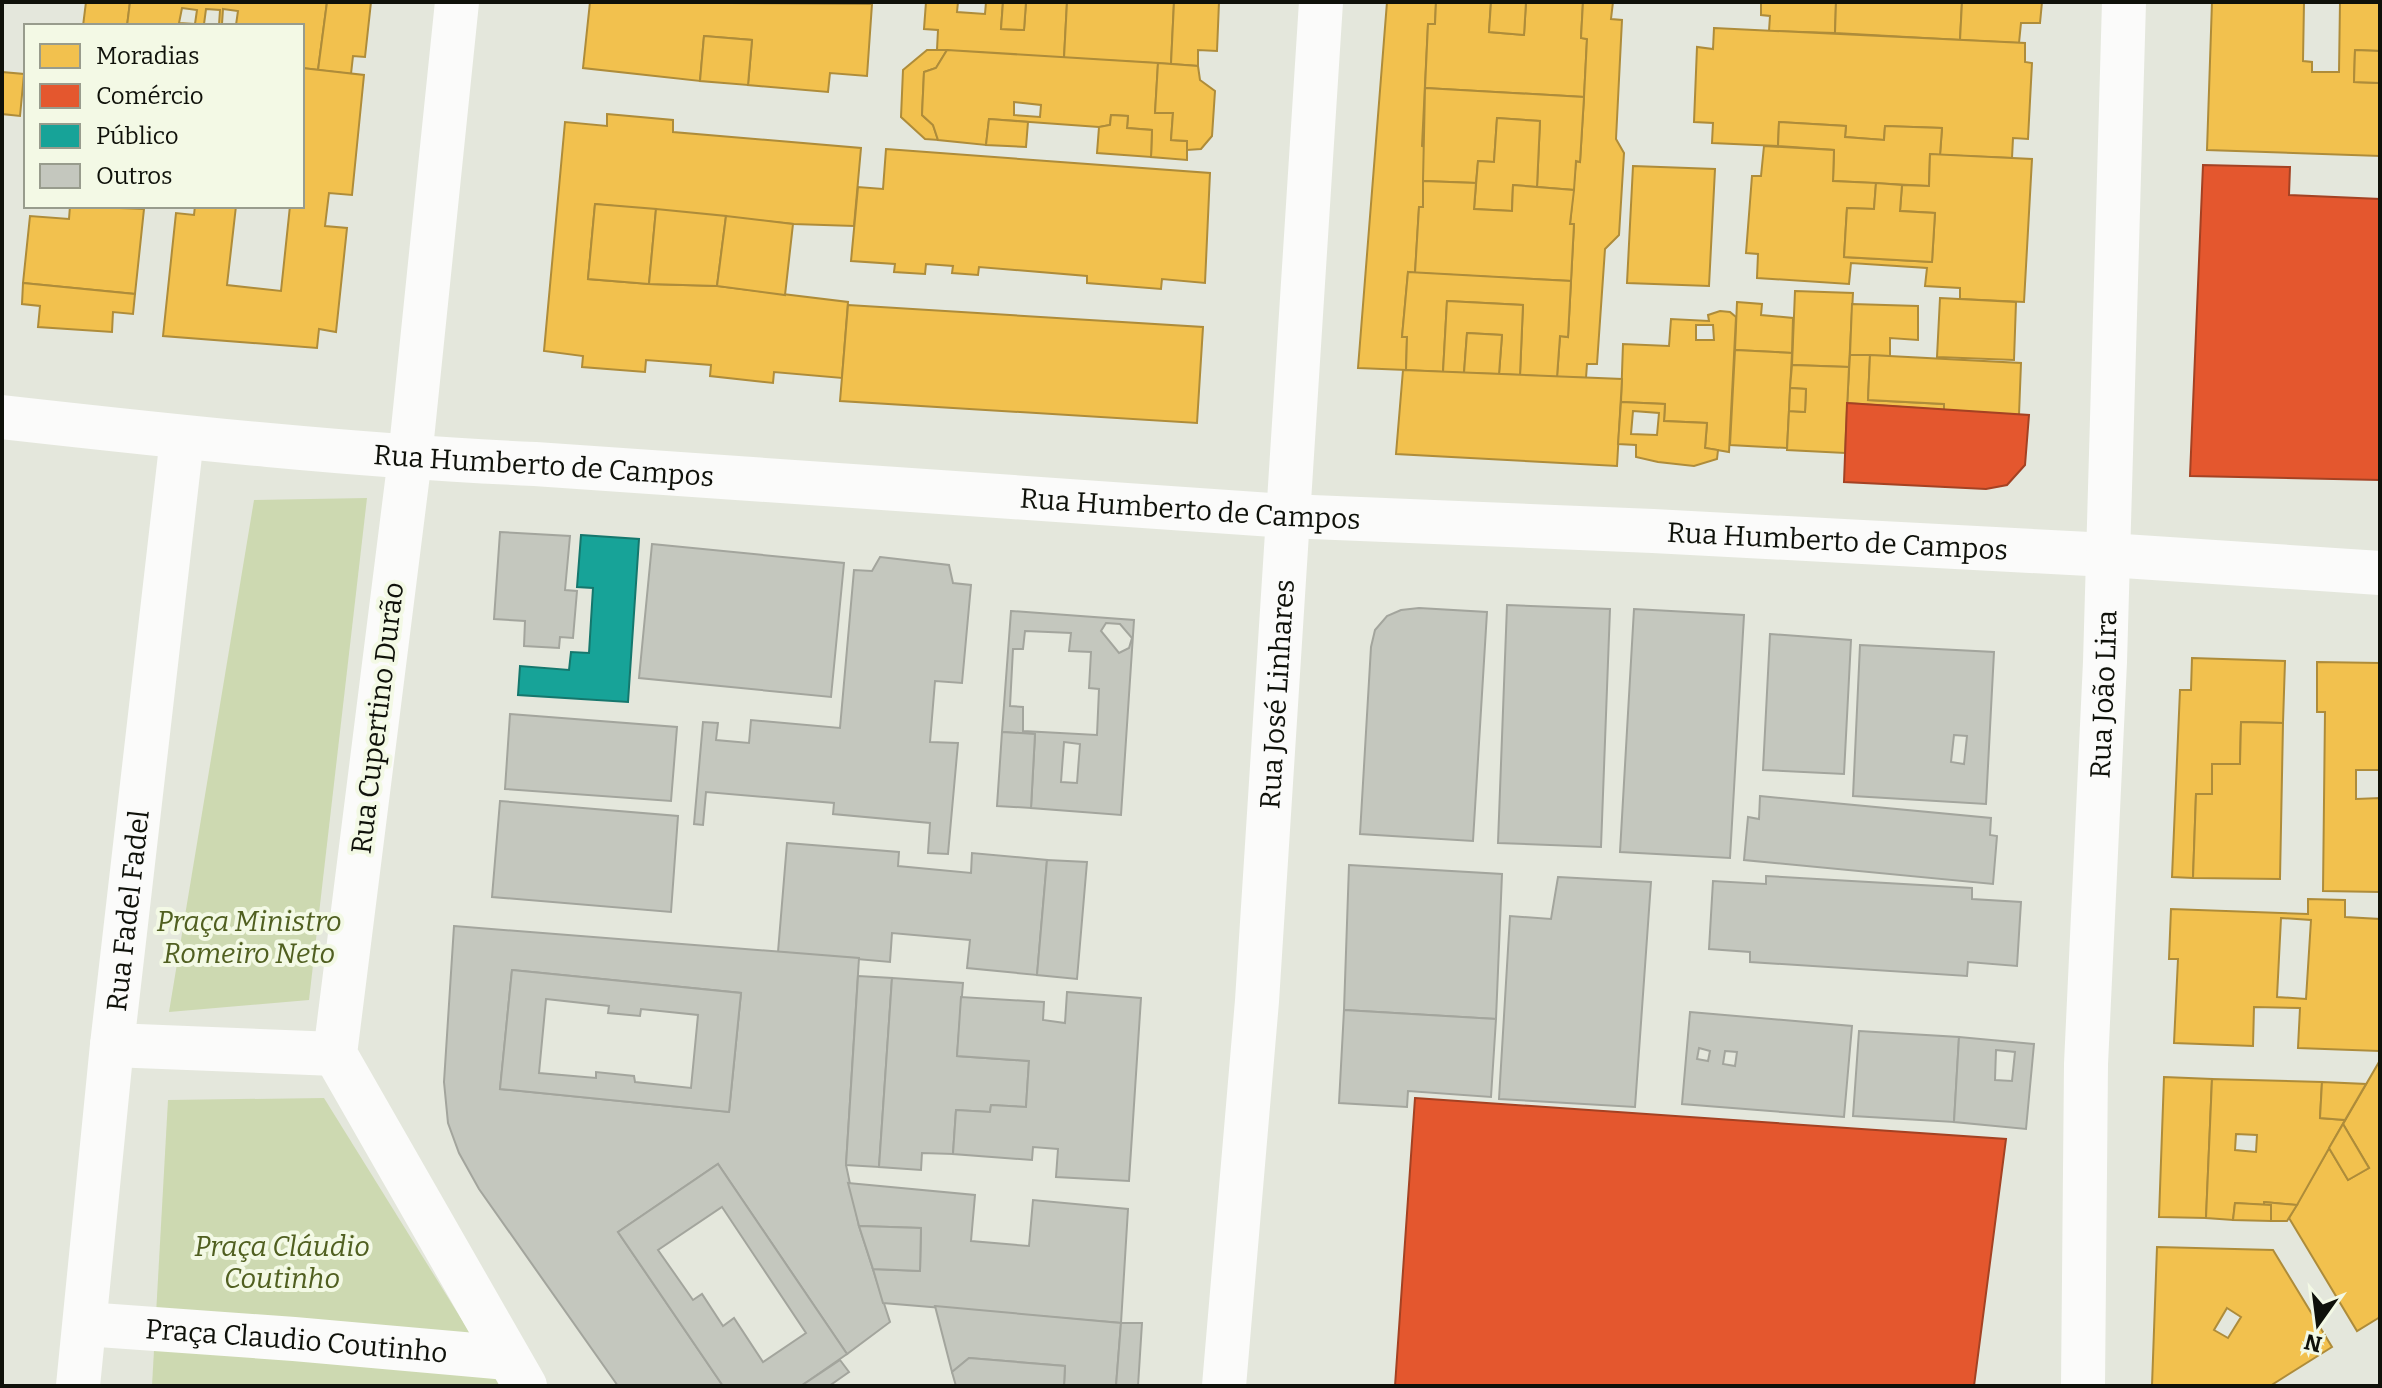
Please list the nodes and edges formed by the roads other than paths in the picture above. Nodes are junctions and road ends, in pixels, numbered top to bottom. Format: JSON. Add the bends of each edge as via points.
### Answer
{"nodes":[{"id":1,"x":457,"y":2,"type":"edge"},
{"id":2,"x":1321,"y":2,"type":"edge"},
{"id":3,"x":2124,"y":2,"type":"edge"},
{"id":4,"x":2,"y":417,"type":"edge"},
{"id":5,"x":182,"y":438,"type":"junction"},
{"id":6,"x":410,"y":458,"type":"junction"},
{"id":7,"x":1287,"y":516,"type":"junction"},
{"id":8,"x":2108,"y":555,"type":"junction"},
{"id":9,"x":2380,"y":573,"type":"edge"},
{"id":10,"x":112,"y":1045,"type":"junction"},
{"id":11,"x":335,"y":1054,"type":"junction"},
{"id":12,"x":85,"y":1324,"type":"junction"},
{"id":13,"x":517,"y":1372,"type":"edge"},
{"id":14,"x":78,"y":1386,"type":"edge"},
{"id":15,"x":1224,"y":1386,"type":"edge"},
{"id":16,"x":2083,"y":1386,"type":"edge"}],
"edges":[{"from":1,"to":6,"type":"street","name":"Rua Cupertino Durão"},
{"from":2,"to":7,"type":"street","name":"Rua José Linhares"},
{"from":3,"to":8,"type":"street","name":"Rua João Lira"},
{"from":4,"to":5,"type":"street","name":"Rua Humberto de Campos"},
{"from":5,"to":6,"type":"street","name":"Rua Humberto de Campos"},
{"from":5,"to":10,"type":"street","name":"Rua Fadel Fadel"},
{"from":6,"to":7,"type":"street","name":"Rua Humberto de Campos"},
{"from":6,"to":11,"type":"street","name":"Rua Cupertino Durão"},
{"from":7,"to":8,"type":"street","name":"Rua Humberto de Campos"},
{"from":7,"to":15,"type":"street","name":"Rua José Linhares","via":[[1257,1001]]},
{"from":8,"to":9,"type":"street","name":"Rua Humberto de Campos"},
{"from":8,"to":16,"type":"street","name":"Rua João Lira","via":[[2086,1064]]},
{"from":10,"to":11,"type":"street"},
{"from":10,"to":12,"type":"street","name":"Rua Fadel Fadel"},
{"from":11,"to":13,"type":"street"},
{"from":12,"to":13,"type":"street","name":"Praça Claudio Coutinho","via":[[294,1339]]},
{"from":12,"to":14,"type":"street","name":"Rua Fadel Fadel"}]}
